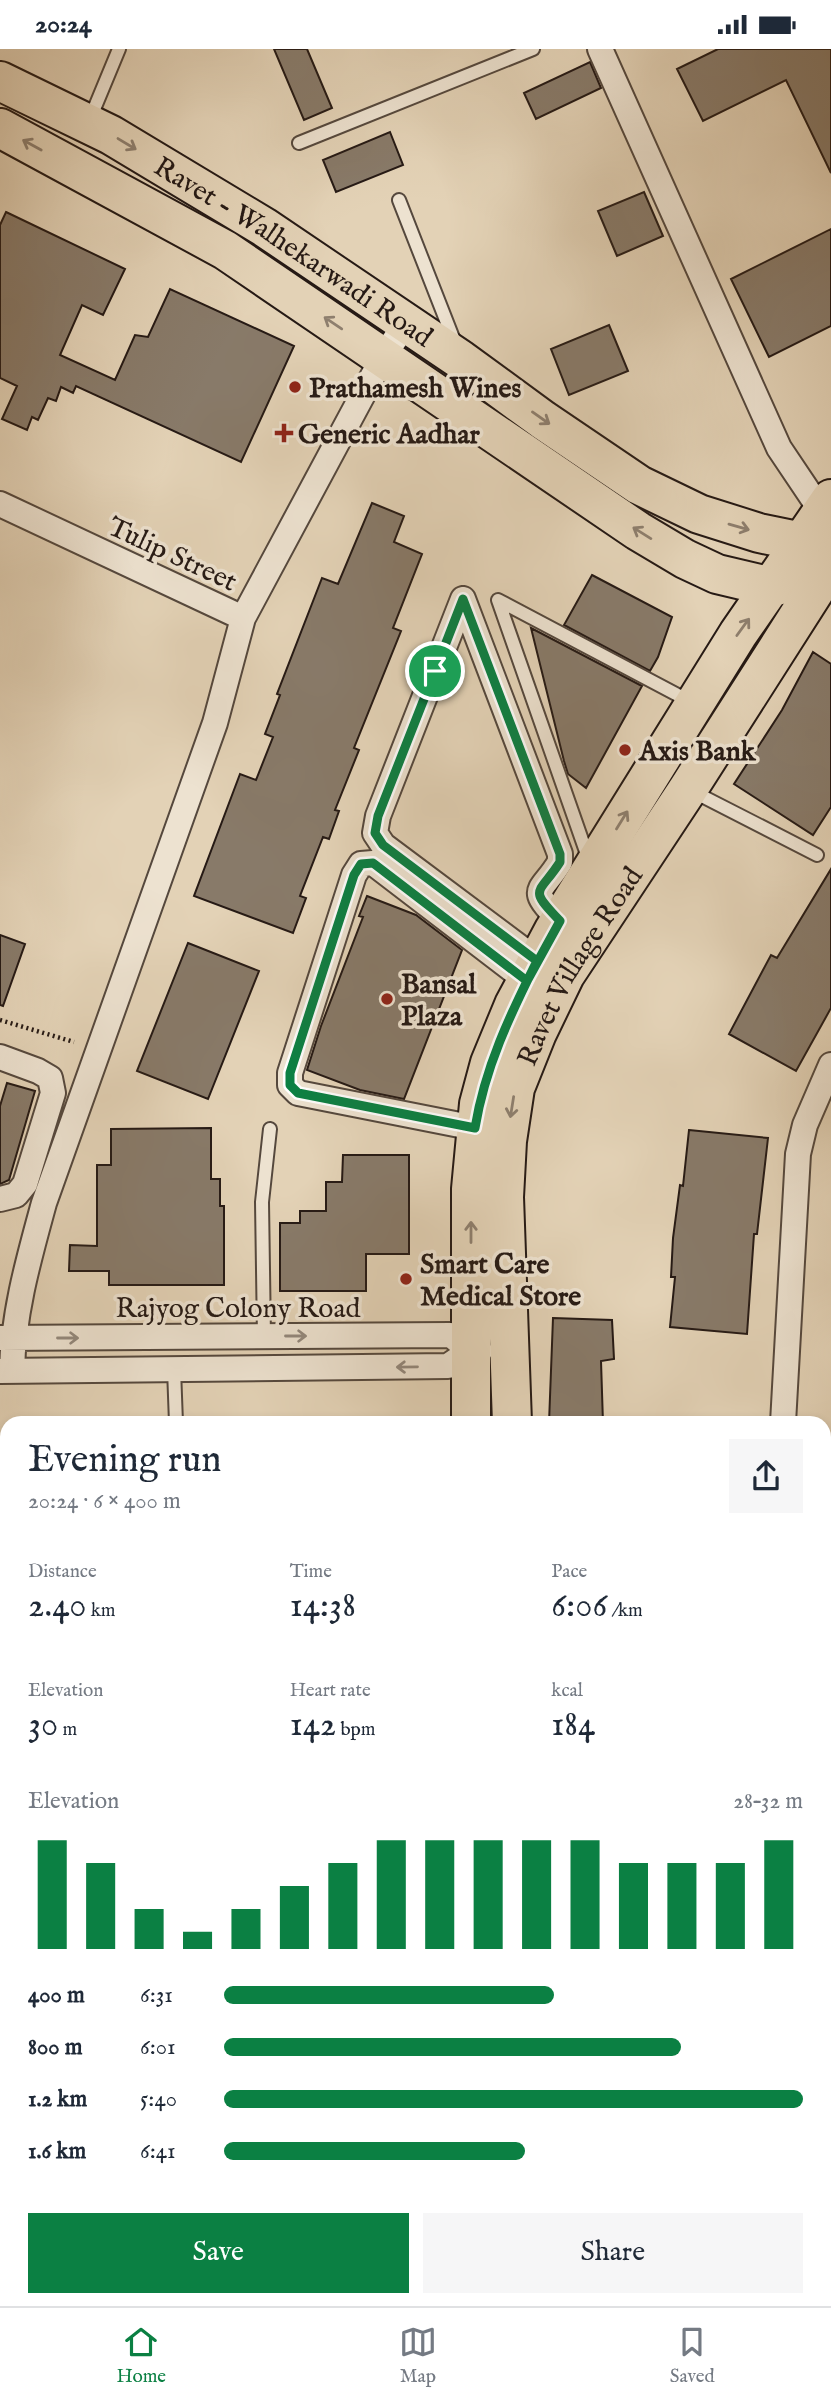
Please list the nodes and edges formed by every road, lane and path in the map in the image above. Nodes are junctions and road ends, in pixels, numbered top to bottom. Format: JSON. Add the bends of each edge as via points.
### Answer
{"nodes":[{"id":1,"x":119,"y":49,"type":"edge"},
{"id":2,"x":533,"y":49,"type":"edge"},
{"id":3,"x":600,"y":49,"type":"edge"},
{"id":4,"x":0,"y":81,"type":"edge"},
{"id":5,"x":88,"y":123,"type":"junction"},
{"id":6,"x":0,"y":128,"type":"edge"},
{"id":7,"x":299,"y":143,"type":"dead end"},
{"id":8,"x":399,"y":201,"type":"dead end"},
{"id":9,"x":406,"y":323,"type":"junction"},
{"id":10,"x":383,"y":357,"type":"junction"},
{"id":11,"x":461,"y":360,"type":"junction"},
{"id":12,"x":0,"y":504,"type":"edge"},
{"id":13,"x":826,"y":540,"type":"edge"},
{"id":14,"x":772,"y":587,"type":"junction"},
{"id":15,"x":243,"y":618,"type":"junction"},
{"id":16,"x":694,"y":704,"type":"junction"},
{"id":17,"x":688,"y":789,"type":"junction"},
{"id":18,"x":817,"y":855,"type":"dead end"},
{"id":19,"x":592,"y":867,"type":"junction"},
{"id":20,"x":560,"y":921,"type":"junction"},
{"id":21,"x":532,"y":971,"type":"junction"},
{"id":22,"x":0,"y":1020,"type":"edge"},
{"id":23,"x":98,"y":1050,"type":"junction"},
{"id":24,"x":0,"y":1058,"type":"edge"},
{"id":25,"x":831,"y":1065,"type":"edge"},
{"id":26,"x":475,"y":1128,"type":"junction"},
{"id":27,"x":270,"y":1129,"type":"dead end"},
{"id":28,"x":0,"y":1199,"type":"edge"},
{"id":29,"x":264,"y":1337,"type":"junction"},
{"id":30,"x":6,"y":1338,"type":"edge"},
{"id":31,"x":470,"y":1350,"type":"junction"},
{"id":32,"x":508,"y":1350,"type":"junction"},
{"id":33,"x":174,"y":1369,"type":"junction"},
{"id":34,"x":6,"y":1371,"type":"edge"},
{"id":35,"x":176,"y":1416,"type":"edge"},
{"id":36,"x":471,"y":1416,"type":"edge"},
{"id":37,"x":512,"y":1416,"type":"edge"},
{"id":38,"x":783,"y":1416,"type":"edge"}],
"edges":[{"from":1,"to":5,"type":"lane"},
{"from":2,"to":7,"type":"lane"},
{"from":3,"to":13,"type":"street","via":[[773,436]]},
{"from":4,"to":5,"type":"main road","name":"Ravet - Walhekarwadi Road"},
{"from":5,"to":9,"type":"main road","name":"Ravet - Walhekarwadi Road","one_way":true,"via":[[254,221]]},
{"from":10,"to":6,"type":"main road","name":"Ravet - Walhekarwadi Road","one_way":true,"via":[[225,250]]},
{"from":8,"to":11,"type":"lane"},
{"from":9,"to":10,"type":"street","name":"Tulip Street"},
{"from":9,"to":11,"type":"main road","name":"Ravet - Walhekarwadi Road"},
{"from":14,"to":10,"type":"main road","name":"Ravet - Walhekarwadi Road","one_way":true,"via":[[717,574],[685,559]]},
{"from":10,"to":15,"type":"street","name":"Tulip Street"},
{"from":11,"to":13,"type":"main road","name":"Ravet - Walhekarwadi Road","one_way":true,"via":[[639,485],[699,514],[759,533]]},
{"from":12,"to":15,"type":"street","name":"Tulip Street"},
{"from":13,"to":14,"type":"main road"},
{"from":13,"to":17,"type":"main road","name":"Ravet Village Road"},
{"from":16,"to":14,"type":"main road","name":"Ravet Village Road","one_way":true},
{"from":15,"to":23,"type":"street","via":[[215,723]]},
{"from":19,"to":16,"type":"main road","name":"Ravet Village Road","one_way":true},
{"from":16,"to":19,"type":"lane","via":[[498,600]]},
{"from":17,"to":18,"type":"lane"},
{"from":17,"to":32,"type":"main road","name":"Ravet Village Road","one_way":true,"via":[[565,975],[515,1089],[504,1197]]},
{"from":19,"to":20,"type":"main road","name":"Ravet Village Road"},
{"from":20,"to":21,"type":"main road","name":"Ravet Village Road"},
{"from":20,"to":21,"type":"street","via":[[538,893],[560,862],[560,854],[463,599],[375,833],[383,845]]},
{"from":21,"to":26,"type":"main road","name":"Ravet Village Road","via":[[490,1063]]},
{"from":21,"to":26,"type":"street","via":[[373,863],[361,864],[354,875],[290,1085],[298,1093]]},
{"from":22,"to":23,"type":"path"},
{"from":23,"to":30,"type":"street","via":[[44,1203]]},
{"from":24,"to":28,"type":"street","via":[[50,1078],[53,1093],[24,1184],[16,1195]]},
{"from":25,"to":38,"type":"street","via":[[805,1125],[799,1154]]},
{"from":31,"to":26,"type":"main road","name":"Ravet Village Road","one_way":true},
{"from":27,"to":29,"type":"lane","via":[[262,1202]]},
{"from":30,"to":29,"type":"street","name":"Rajyog Colony Road","one_way":true},
{"from":29,"to":31,"type":"street","name":"Rajyog Colony Road","one_way":true,"via":[[451,1335]]},
{"from":30,"to":34,"type":"street"},
{"from":31,"to":32,"type":"street","name":"Rajyog Colony Road"},
{"from":31,"to":33,"type":"street","name":"Rajyog Colony Road","one_way":true,"via":[[448,1366]]},
{"from":31,"to":36,"type":"main road","name":"Ravet Village Road"},
{"from":32,"to":37,"type":"main road","name":"Ravet Village Road"},
{"from":33,"to":34,"type":"street","name":"Rajyog Colony Road"},
{"from":33,"to":35,"type":"lane"}]}
